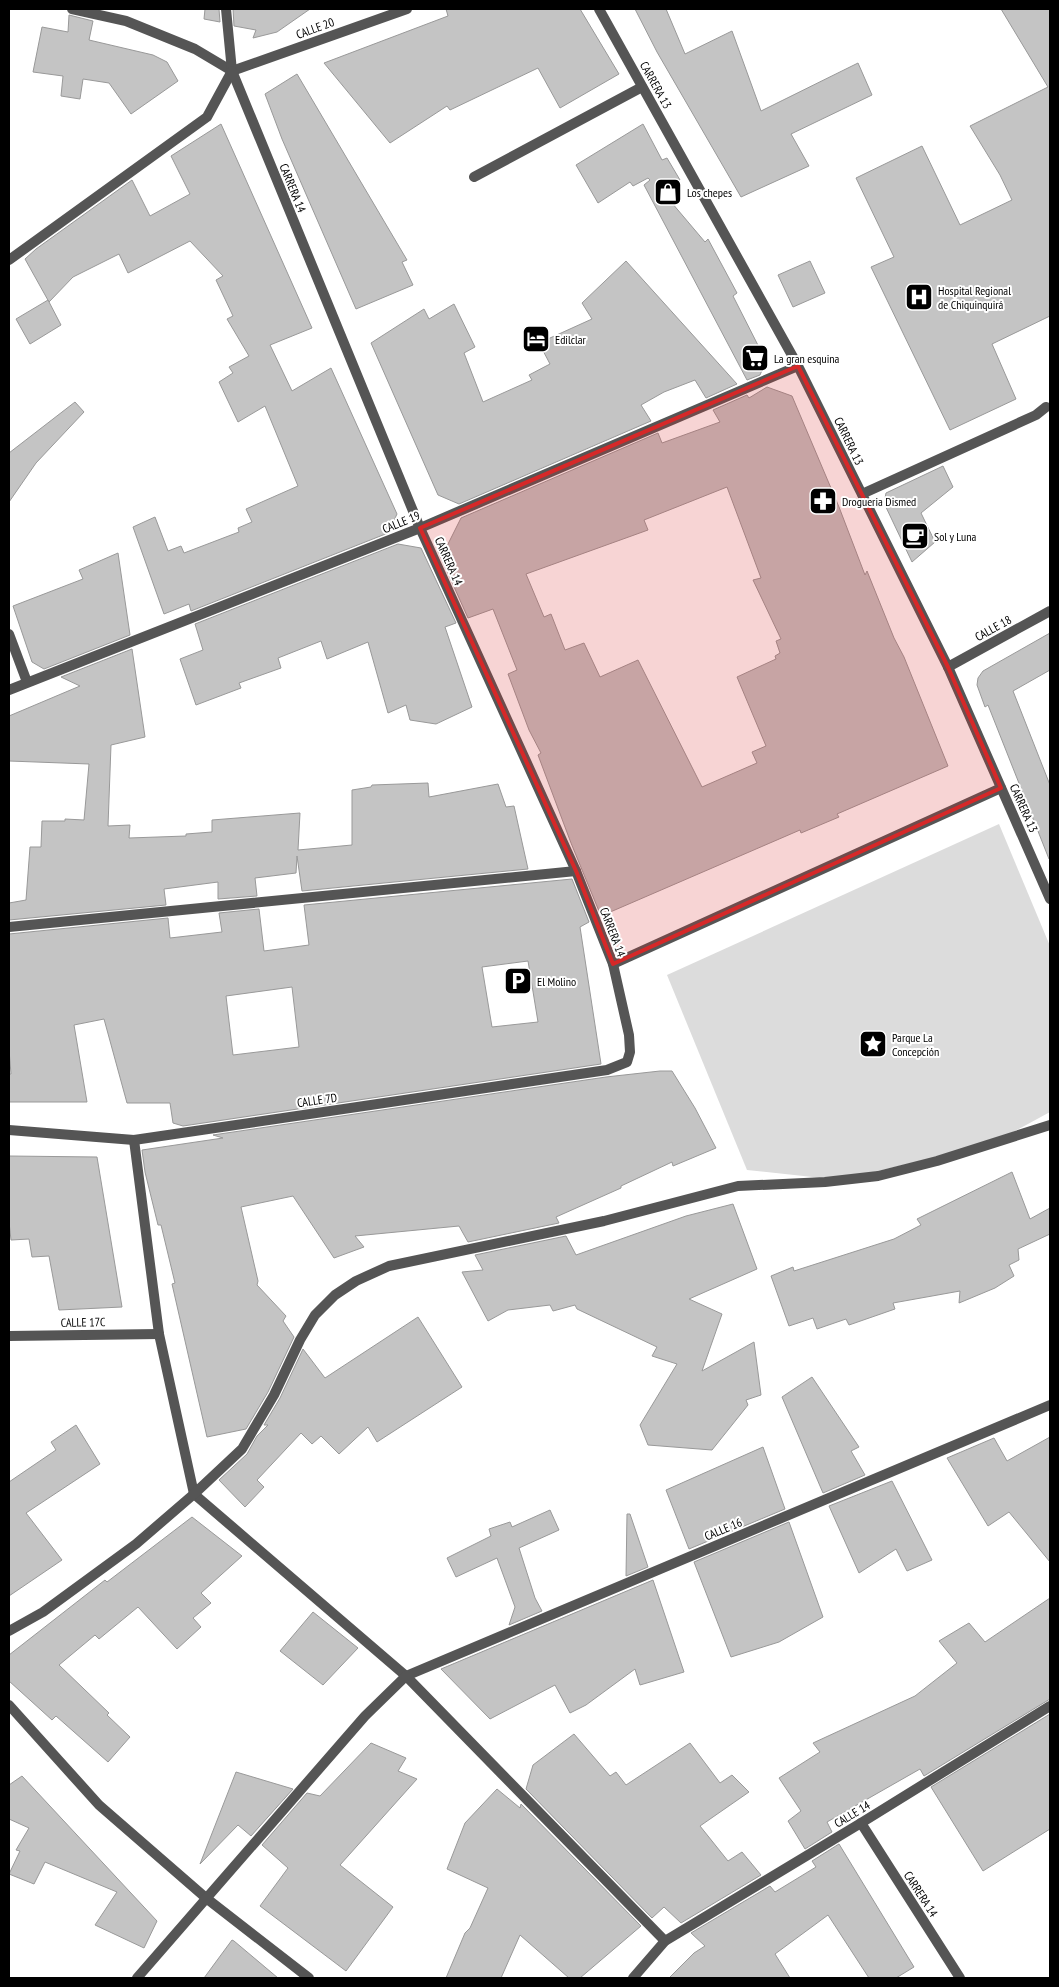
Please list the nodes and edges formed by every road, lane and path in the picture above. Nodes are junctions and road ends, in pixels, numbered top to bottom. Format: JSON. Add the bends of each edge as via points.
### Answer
{"nodes":[{"id":1,"x":72,"y":9,"type":"edge"},
{"id":2,"x":226,"y":9,"type":"edge"},
{"id":3,"x":407,"y":9,"type":"edge"},
{"id":4,"x":599,"y":9,"type":"edge"},
{"id":5,"x":232,"y":71,"type":"junction"},
{"id":6,"x":642,"y":87,"type":"junction"},
{"id":7,"x":474,"y":177,"type":"dead end"},
{"id":8,"x":9,"y":260,"type":"edge"},
{"id":9,"x":798,"y":366,"type":"junction"},
{"id":10,"x":1046,"y":407,"type":"dead end"},
{"id":11,"x":862,"y":494,"type":"junction"},
{"id":12,"x":420,"y":528,"type":"junction"},
{"id":13,"x":1050,"y":612,"type":"edge"},
{"id":14,"x":9,"y":634,"type":"edge"},
{"id":15,"x":948,"y":667,"type":"junction"},
{"id":16,"x":27,"y":682,"type":"junction"},
{"id":17,"x":9,"y":690,"type":"edge"},
{"id":18,"x":1002,"y":788,"type":"junction"},
{"id":19,"x":576,"y":871,"type":"junction"},
{"id":20,"x":1050,"y":899,"type":"edge"},
{"id":21,"x":9,"y":927,"type":"edge"},
{"id":22,"x":613,"y":964,"type":"junction"},
{"id":23,"x":627,"y":1062,"type":"joint"},
{"id":24,"x":1050,"y":1125,"type":"edge"},
{"id":25,"x":9,"y":1130,"type":"edge"},
{"id":26,"x":134,"y":1140,"type":"junction"},
{"id":27,"x":159,"y":1334,"type":"junction"},
{"id":28,"x":9,"y":1336,"type":"edge"},
{"id":29,"x":1050,"y":1405,"type":"edge"},
{"id":30,"x":194,"y":1494,"type":"junction"},
{"id":31,"x":9,"y":1631,"type":"edge"},
{"id":32,"x":406,"y":1676,"type":"junction"},
{"id":33,"x":9,"y":1705,"type":"edge"},
{"id":34,"x":1050,"y":1706,"type":"edge"},
{"id":35,"x":861,"y":1823,"type":"junction"},
{"id":36,"x":206,"y":1898,"type":"junction"},
{"id":37,"x":665,"y":1941,"type":"junction"},
{"id":38,"x":137,"y":1978,"type":"edge"},
{"id":39,"x":309,"y":1978,"type":"edge"},
{"id":40,"x":633,"y":1978,"type":"edge"},
{"id":41,"x":960,"y":1978,"type":"edge"}],
"edges":[{"from":1,"to":5,"type":"street","via":[[135,25],[195,49]]},
{"from":2,"to":5,"type":"street","name":"CARRERA 14"},
{"from":3,"to":5,"type":"street","name":"CALLE 20"},
{"from":4,"to":6,"type":"street","name":"CARRERA 13"},
{"from":5,"to":8,"type":"street","via":[[207,117]]},
{"from":5,"to":12,"type":"street","name":"CARRERA 14"},
{"from":6,"to":7,"type":"street"},
{"from":6,"to":9,"type":"street","name":"CARRERA 13"},
{"from":9,"to":11,"type":"street","name":"CARRERA 13"},
{"from":9,"to":12,"type":"street","name":"CALLE 19"},
{"from":10,"to":11,"type":"street"},
{"from":11,"to":15,"type":"street","name":"CARRERA 13"},
{"from":12,"to":16,"type":"street","name":"CALLE 19"},
{"from":12,"to":19,"type":"street","name":"CARRERA 14"},
{"from":13,"to":15,"type":"street","name":"CALLE 18"},
{"from":14,"to":16,"type":"street"},
{"from":15,"to":18,"type":"street","name":"CARRERA 13"},
{"from":16,"to":17,"type":"street","name":"CALLE 19"},
{"from":18,"to":20,"type":"street","name":"CARRERA 13"},
{"from":18,"to":22,"type":"street"},
{"from":19,"to":21,"type":"street"},
{"from":19,"to":22,"type":"street","name":"CARRERA 14"},
{"from":22,"to":23,"type":"street","name":"CARRERA 14","via":[[630,1035]]},
{"from":23,"to":26,"type":"street","name":"CALLE 7D","via":[[607,1070]]},
{"from":24,"to":30,"type":"street","via":[[878,1176],[738,1186],[604,1221],[389,1266],[356,1281],[335,1295],[315,1315],[274,1395],[242,1448]]},
{"from":25,"to":26,"type":"street","name":"CALLE 7D"},
{"from":26,"to":27,"type":"street"},
{"from":27,"to":28,"type":"street","name":"CALLE 17C"},
{"from":27,"to":30,"type":"street"},
{"from":29,"to":32,"type":"street","name":"CALLE 16"},
{"from":30,"to":31,"type":"street","via":[[136,1544],[43,1612]]},
{"from":30,"to":32,"type":"street"},
{"from":32,"to":36,"type":"street","via":[[365,1716]]},
{"from":32,"to":37,"type":"street"},
{"from":33,"to":36,"type":"street","via":[[99,1805]]},
{"from":34,"to":35,"type":"street","name":"CALLE 14"},
{"from":35,"to":37,"type":"street","name":"CALLE 14"},
{"from":35,"to":41,"type":"street","name":"CARRERA 14"},
{"from":36,"to":38,"type":"street"},
{"from":36,"to":39,"type":"street"},
{"from":37,"to":40,"type":"street","name":"CALLE 14"}]}
